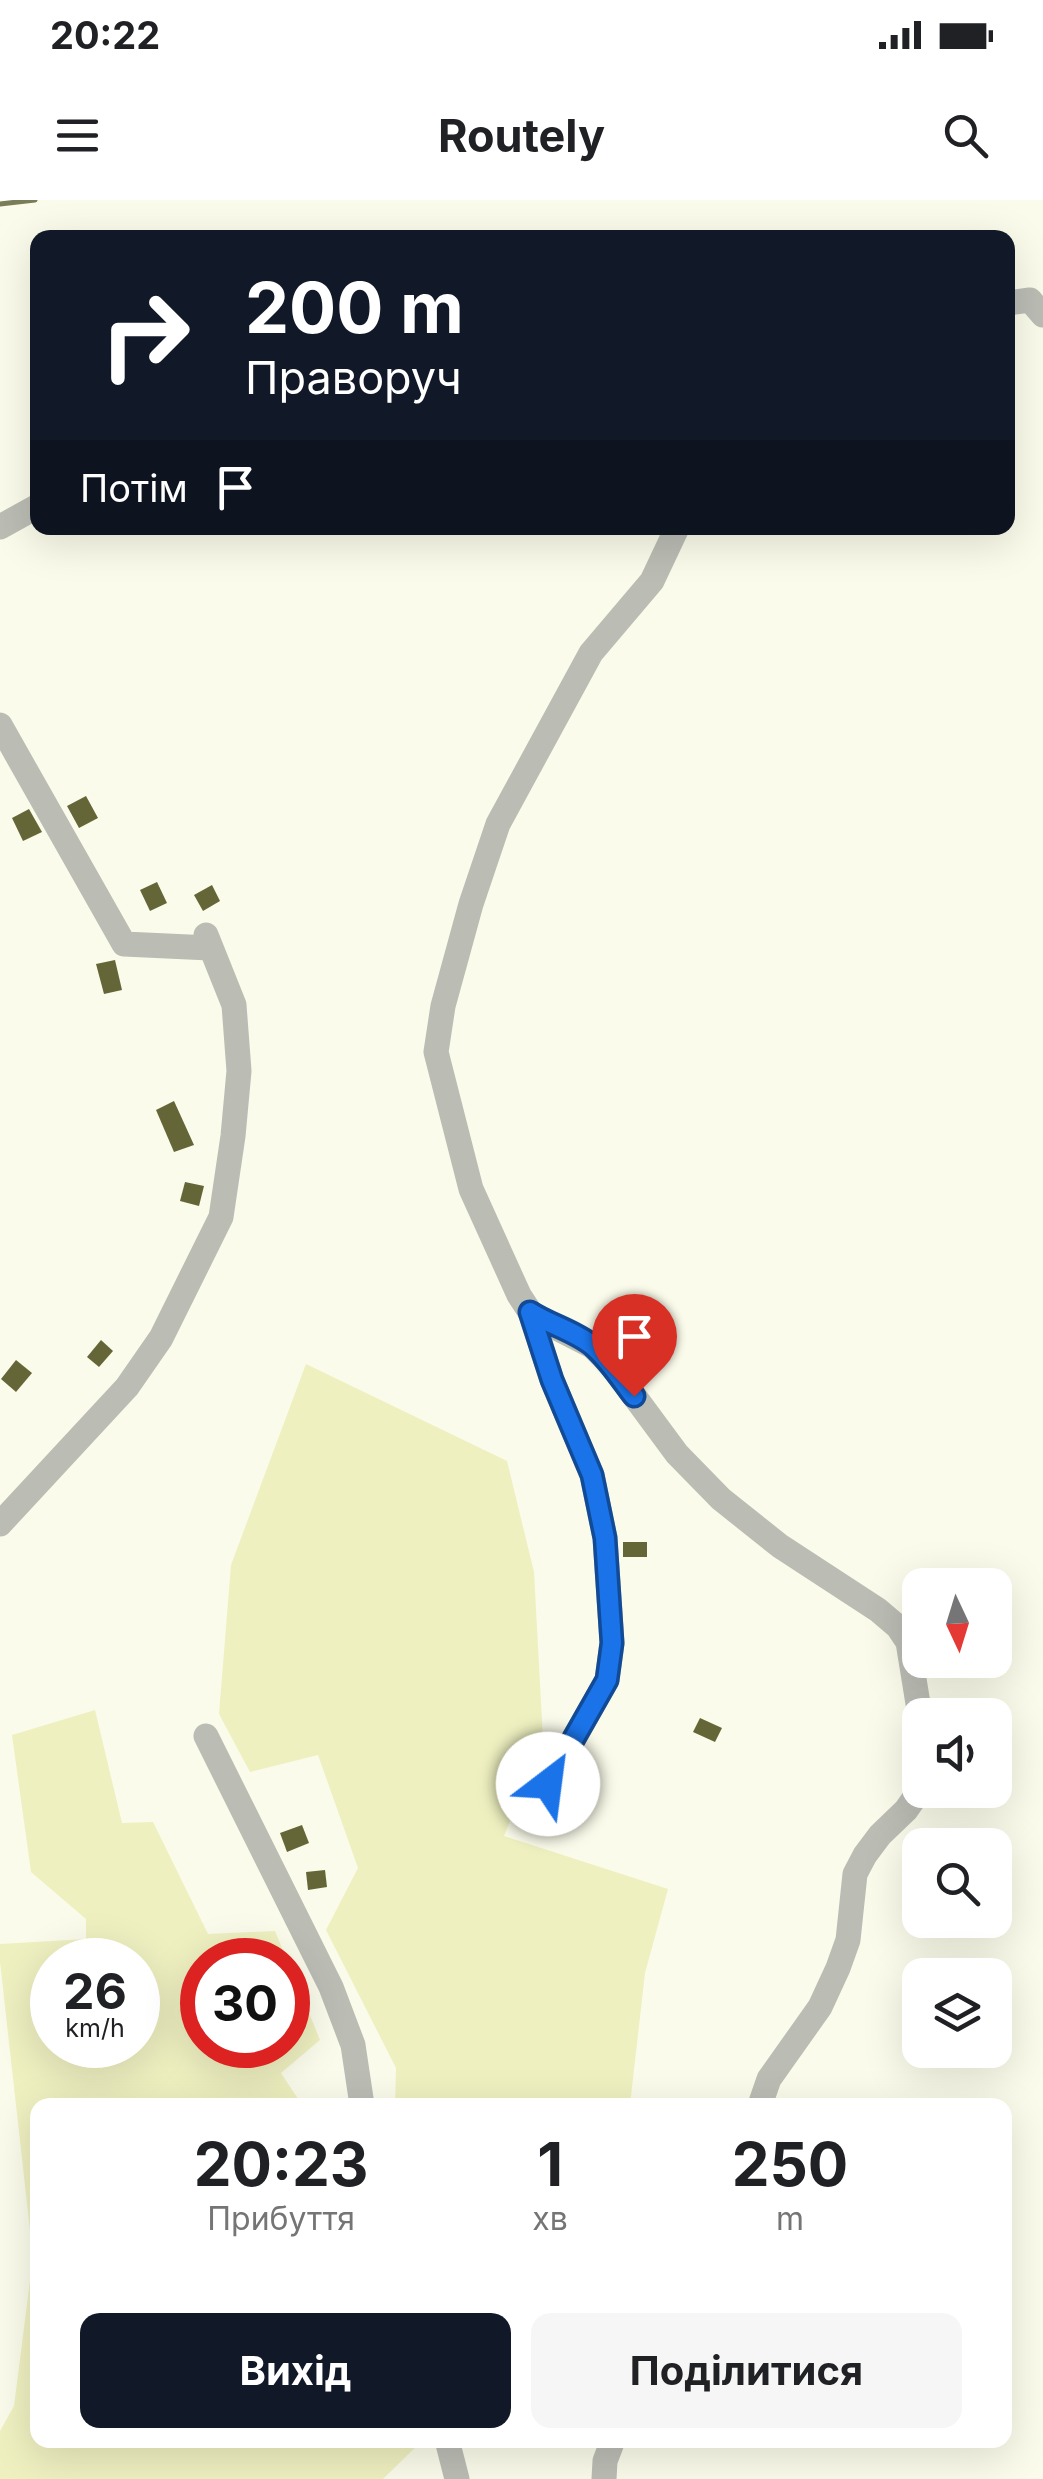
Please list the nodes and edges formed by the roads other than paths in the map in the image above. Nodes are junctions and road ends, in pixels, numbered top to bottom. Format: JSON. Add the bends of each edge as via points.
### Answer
{"nodes":[{"id":1,"x":1015,"y":302,"type":"edge"},
{"id":2,"x":1043,"y":314,"type":"edge"},
{"id":3,"x":30,"y":510,"type":"edge"},
{"id":4,"x":0,"y":527,"type":"edge"},
{"id":5,"x":674,"y":535,"type":"edge"},
{"id":6,"x":0,"y":725,"type":"edge"},
{"id":7,"x":530,"y":1312,"type":"junction"},
{"id":8,"x":0,"y":1524,"type":"edge"},
{"id":9,"x":917,"y":1698,"type":"edge"},
{"id":10,"x":206,"y":1736,"type":"dead end"},
{"id":11,"x":908,"y":1808,"type":"edge"},
{"id":12,"x":529,"y":1812,"type":"dead end"},
{"id":13,"x":361,"y":2098,"type":"edge"},
{"id":14,"x":763,"y":2098,"type":"edge"},
{"id":15,"x":449,"y":2448,"type":"edge"},
{"id":16,"x":610,"y":2448,"type":"edge"},
{"id":17,"x":457,"y":2479,"type":"edge"},
{"id":18,"x":604,"y":2479,"type":"edge"}],
"edges":[{"from":1,"to":2,"type":"street","via":[[1030,300]]},
{"from":3,"to":4,"type":"street"},
{"from":5,"to":7,"type":"street","via":[[652,581],[591,652],[498,824],[443,1006],[436,1052],[471,1189]]},
{"from":6,"to":8,"type":"street","via":[[124,944],[208,941],[234,1005],[239,1070],[221,1217],[161,1338],[128,1387]]},
{"from":7,"to":9,"type":"street","via":[[592,1346],[721,1499],[898,1627],[908,1642]]},
{"from":7,"to":12,"type":"street","via":[[592,1475],[605,1538],[612,1643],[607,1680]]},
{"from":10,"to":13,"type":"street","via":[[331,1987],[353,2045]]},
{"from":11,"to":14,"type":"street","via":[[855,1874],[838,1968]]},
{"from":15,"to":17,"type":"street"},
{"from":16,"to":18,"type":"street"}]}
